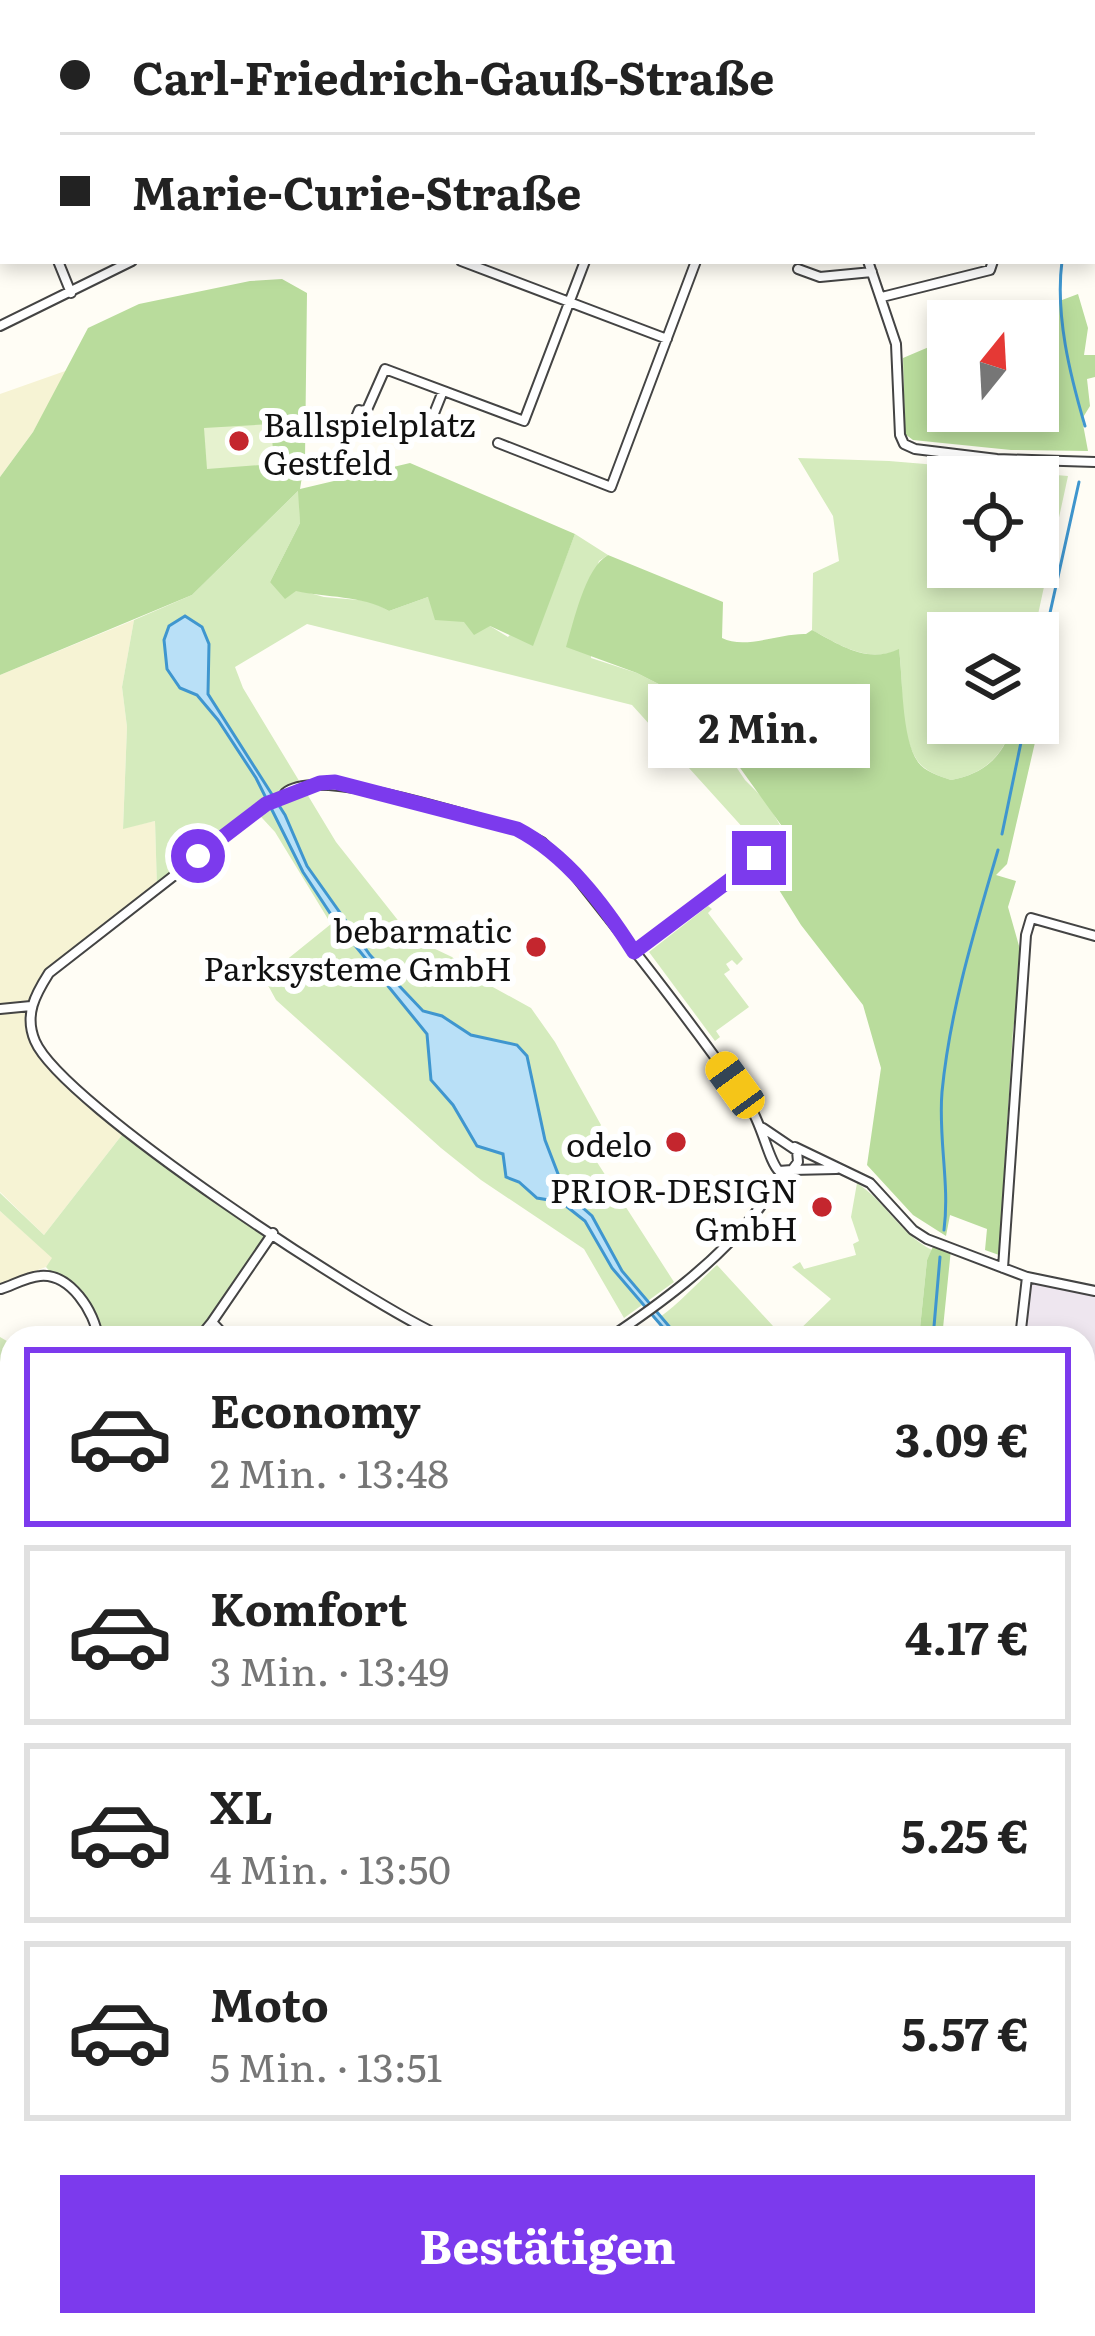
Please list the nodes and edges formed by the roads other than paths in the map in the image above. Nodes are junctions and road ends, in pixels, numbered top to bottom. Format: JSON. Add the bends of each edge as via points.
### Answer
{"nodes":[{"id":1,"x":59,"y":264,"type":"edge"},
{"id":2,"x":126,"y":264,"type":"edge"},
{"id":3,"x":469,"y":264,"type":"edge"},
{"id":4,"x":584,"y":264,"type":"edge"},
{"id":5,"x":695,"y":264,"type":"edge"},
{"id":6,"x":869,"y":264,"type":"edge"},
{"id":7,"x":992,"y":264,"type":"edge"},
{"id":8,"x":798,"y":269,"type":"dead end"},
{"id":9,"x":872,"y":272,"type":"junction"},
{"id":10,"x":71,"y":293,"type":"junction"},
{"id":11,"x":882,"y":297,"type":"junction"},
{"id":12,"x":569,"y":304,"type":"junction"},
{"id":13,"x":0,"y":326,"type":"edge"},
{"id":14,"x":668,"y":339,"type":"junction"},
{"id":15,"x":442,"y":391,"type":"junction"},
{"id":16,"x":427,"y":431,"type":"dead end"},
{"id":17,"x":349,"y":434,"type":"dead end"},
{"id":18,"x":498,"y":443,"type":"dead end"},
{"id":19,"x":1095,"y":462,"type":"edge"},
{"id":20,"x":759,"y":858,"type":"dead end"},
{"id":21,"x":1095,"y":936,"type":"edge"},
{"id":22,"x":634,"y":952,"type":"junction"},
{"id":23,"x":31,"y":1006,"type":"junction"},
{"id":24,"x":0,"y":1009,"type":"edge"},
{"id":25,"x":764,"y":1128,"type":"junction"},
{"id":26,"x":791,"y":1146,"type":"junction"},
{"id":27,"x":771,"y":1158,"type":"junction"},
{"id":28,"x":790,"y":1171,"type":"junction"},
{"id":29,"x":849,"y":1171,"type":"junction"},
{"id":30,"x":768,"y":1190,"type":"junction"},
{"id":31,"x":273,"y":1233,"type":"junction"},
{"id":32,"x":1003,"y":1268,"type":"junction"},
{"id":33,"x":1027,"y":1277,"type":"junction"},
{"id":34,"x":1,"y":1289,"type":"edge"},
{"id":35,"x":1095,"y":1291,"type":"edge"},
{"id":36,"x":212,"y":1322,"type":"junction"},
{"id":37,"x":96,"y":1326,"type":"edge"},
{"id":38,"x":209,"y":1326,"type":"edge"},
{"id":39,"x":216,"y":1326,"type":"edge"},
{"id":40,"x":421,"y":1326,"type":"edge"},
{"id":41,"x":626,"y":1326,"type":"edge"},
{"id":42,"x":1021,"y":1326,"type":"edge"}],
"edges":[{"from":1,"to":10,"type":"street"},
{"from":2,"to":10,"type":"street"},
{"from":3,"to":12,"type":"street"},
{"from":4,"to":12,"type":"street"},
{"from":5,"to":14,"type":"street"},
{"from":6,"to":9,"type":"street"},
{"from":7,"to":11,"type":"street"},
{"from":8,"to":9,"type":"street","via":[[820,277]]},
{"from":9,"to":11,"type":"street"},
{"from":10,"to":13,"type":"street"},
{"from":11,"to":19,"type":"street","via":[[896,344],[904,444],[997,459]]},
{"from":12,"to":14,"type":"street"},
{"from":12,"to":15,"type":"street","via":[[524,421]]},
{"from":14,"to":18,"type":"street","via":[[611,487]]},
{"from":15,"to":16,"type":"street"},
{"from":15,"to":17,"type":"street","via":[[385,369]]},
{"from":20,"to":22,"type":"street"},
{"from":21,"to":32,"type":"street","via":[[1031,918],[1026,934]]},
{"from":22,"to":23,"type":"street","via":[[556,854],[517,829],[335,782],[293,787],[266,804],[49,973]]},
{"from":22,"to":25,"type":"street"},
{"from":23,"to":24,"type":"street"},
{"from":23,"to":31,"type":"street","via":[[42,1056],[137,1141]]},
{"from":25,"to":26,"type":"street"},
{"from":25,"to":27,"type":"street"},
{"from":26,"to":27,"type":"street","via":[[777,1146]]},
{"from":26,"to":28,"type":"street","via":[[799,1158]]},
{"from":26,"to":29,"type":"street"},
{"from":27,"to":28,"type":"street","via":[[779,1171]]},
{"from":27,"to":30,"type":"street"},
{"from":28,"to":29,"type":"street"},
{"from":28,"to":30,"type":"street"},
{"from":29,"to":32,"type":"street","via":[[913,1230]]},
{"from":30,"to":41,"type":"street","via":[[754,1215]]},
{"from":31,"to":36,"type":"street"},
{"from":31,"to":40,"type":"street"},
{"from":32,"to":33,"type":"street"},
{"from":33,"to":35,"type":"street"},
{"from":33,"to":42,"type":"street"},
{"from":34,"to":37,"type":"street","via":[[55,1277],[73,1289]]},
{"from":36,"to":38,"type":"street"},
{"from":36,"to":39,"type":"street"}]}
